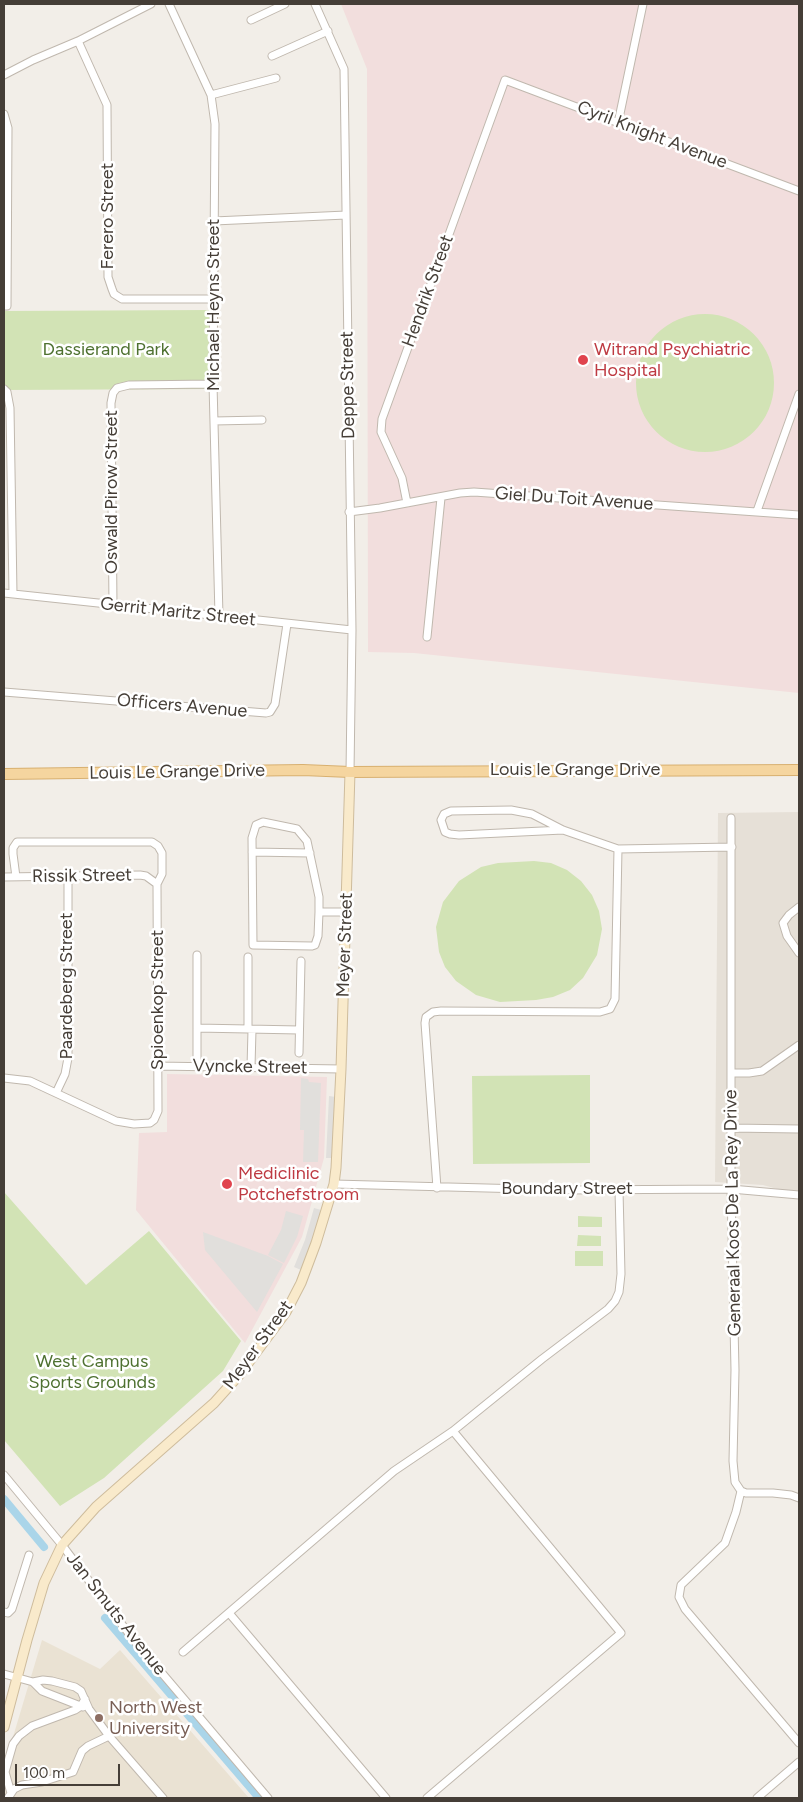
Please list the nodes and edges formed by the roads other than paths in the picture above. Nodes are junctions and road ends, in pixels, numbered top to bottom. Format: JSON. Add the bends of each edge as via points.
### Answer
{"nodes":[{"id":1,"x":150,"y":4,"type":"edge"},
{"id":2,"x":169,"y":4,"type":"edge"},
{"id":3,"x":285,"y":4,"type":"edge"},
{"id":4,"x":315,"y":4,"type":"edge"},
{"id":5,"x":644,"y":4,"type":"edge"},
{"id":6,"x":251,"y":20,"type":"dead end"},
{"id":7,"x":328,"y":31,"type":"junction"},
{"id":8,"x":78,"y":41,"type":"junction"},
{"id":9,"x":272,"y":56,"type":"dead end"},
{"id":10,"x":4,"y":76,"type":"edge"},
{"id":11,"x":276,"y":78,"type":"dead end"},
{"id":12,"x":505,"y":80,"type":"joint"},
{"id":13,"x":211,"y":95,"type":"junction"},
{"id":14,"x":4,"y":114,"type":"edge"},
{"id":15,"x":618,"y":123,"type":"junction"},
{"id":16,"x":799,"y":191,"type":"edge"},
{"id":17,"x":346,"y":215,"type":"junction"},
{"id":18,"x":214,"y":221,"type":"junction"},
{"id":19,"x":214,"y":299,"type":"junction"},
{"id":20,"x":4,"y":306,"type":"edge"},
{"id":21,"x":213,"y":384,"type":"junction"},
{"id":22,"x":4,"y":390,"type":"edge"},
{"id":23,"x":799,"y":394,"type":"edge"},
{"id":24,"x":262,"y":420,"type":"dead end"},
{"id":25,"x":214,"y":421,"type":"junction"},
{"id":26,"x":441,"y":498,"type":"junction"},
{"id":27,"x":407,"y":503,"type":"junction"},
{"id":28,"x":757,"y":511,"type":"junction"},
{"id":29,"x":350,"y":512,"type":"junction"},
{"id":30,"x":799,"y":515,"type":"edge"},
{"id":31,"x":4,"y":593,"type":"edge"},
{"id":32,"x":13,"y":594,"type":"junction"},
{"id":33,"x":113,"y":605,"type":"junction"},
{"id":34,"x":219,"y":616,"type":"junction"},
{"id":35,"x":288,"y":624,"type":"junction"},
{"id":36,"x":352,"y":630,"type":"junction"},
{"id":37,"x":427,"y":637,"type":"dead end"},
{"id":38,"x":4,"y":692,"type":"edge"},
{"id":39,"x":799,"y":770,"type":"edge"},
{"id":40,"x":350,"y":772,"type":"junction"},
{"id":41,"x":4,"y":774,"type":"edge"},
{"id":42,"x":731,"y":818,"type":"dead end"},
{"id":43,"x":563,"y":830,"type":"junction"},
{"id":44,"x":732,"y":847,"type":"junction"},
{"id":45,"x":618,"y":849,"type":"junction"},
{"id":46,"x":252,"y":852,"type":"junction"},
{"id":47,"x":310,"y":853,"type":"junction"},
{"id":48,"x":68,"y":875,"type":"junction"},
{"id":49,"x":4,"y":877,"type":"edge"},
{"id":50,"x":16,"y":877,"type":"junction"},
{"id":51,"x":157,"y":884,"type":"junction"},
{"id":52,"x":799,"y":906,"type":"edge"},
{"id":53,"x":319,"y":912,"type":"junction"},
{"id":54,"x":347,"y":912,"type":"junction"},
{"id":55,"x":799,"y":953,"type":"edge"},
{"id":56,"x":197,"y":955,"type":"dead end"},
{"id":57,"x":248,"y":957,"type":"dead end"},
{"id":58,"x":301,"y":960,"type":"dead end"},
{"id":59,"x":197,"y":1028,"type":"junction"},
{"id":60,"x":250,"y":1029,"type":"junction"},
{"id":61,"x":299,"y":1030,"type":"junction"},
{"id":62,"x":799,"y":1045,"type":"edge"},
{"id":63,"x":299,"y":1053,"type":"dead end"},
{"id":64,"x":158,"y":1066,"type":"junction"},
{"id":65,"x":197,"y":1066,"type":"junction"},
{"id":66,"x":251,"y":1067,"type":"junction"},
{"id":67,"x":341,"y":1069,"type":"junction"},
{"id":68,"x":731,"y":1073,"type":"junction"},
{"id":69,"x":4,"y":1078,"type":"edge"},
{"id":70,"x":56,"y":1094,"type":"junction"},
{"id":71,"x":731,"y":1128,"type":"junction"},
{"id":72,"x":799,"y":1129,"type":"edge"},
{"id":73,"x":334,"y":1184,"type":"junction"},
{"id":74,"x":437,"y":1188,"type":"junction"},
{"id":75,"x":619,"y":1190,"type":"junction"},
{"id":76,"x":731,"y":1190,"type":"junction"},
{"id":77,"x":799,"y":1196,"type":"edge"},
{"id":78,"x":453,"y":1431,"type":"junction"},
{"id":79,"x":4,"y":1475,"type":"edge"},
{"id":80,"x":740,"y":1491,"type":"junction"},
{"id":81,"x":799,"y":1498,"type":"edge"},
{"id":82,"x":62,"y":1545,"type":"junction"},
{"id":83,"x":29,"y":1555,"type":"dead end"},
{"id":84,"x":4,"y":1612,"type":"edge"},
{"id":85,"x":229,"y":1612,"type":"junction"},
{"id":86,"x":183,"y":1652,"type":"dead end"},
{"id":87,"x":4,"y":1674,"type":"edge"},
{"id":88,"x":18,"y":1678,"type":"junction"},
{"id":89,"x":34,"y":1682,"type":"junction"},
{"id":90,"x":83,"y":1702,"type":"junction"},
{"id":91,"x":4,"y":1726,"type":"edge"},
{"id":92,"x":109,"y":1736,"type":"junction"},
{"id":93,"x":799,"y":1743,"type":"edge"},
{"id":94,"x":799,"y":1762,"type":"edge"},
{"id":95,"x":10,"y":1796,"type":"edge"},
{"id":96,"x":163,"y":1798,"type":"edge"},
{"id":97,"x":268,"y":1798,"type":"edge"},
{"id":98,"x":386,"y":1798,"type":"edge"},
{"id":99,"x":427,"y":1798,"type":"edge"},
{"id":100,"x":757,"y":1798,"type":"edge"}],
"edges":[{"from":1,"to":8,"type":"street"},
{"from":2,"to":13,"type":"street","name":"Michael Heyns Street"},
{"from":3,"to":6,"type":"street"},
{"from":4,"to":7,"type":"street","name":"Deppe Street"},
{"from":5,"to":15,"type":"street"},
{"from":7,"to":9,"type":"street"},
{"from":7,"to":17,"type":"street","name":"Deppe Street","via":[[344,69]]},
{"from":8,"to":10,"type":"street"},
{"from":8,"to":19,"type":"street","name":"Ferero Street","via":[[107,105],[108,277],[114,294],[122,299]]},
{"from":11,"to":13,"type":"street"},
{"from":12,"to":15,"type":"street","name":"Cyril Knight Avenue"},
{"from":12,"to":27,"type":"street","name":"Hendrik Street","via":[[382,419],[381,432],[402,478]]},
{"from":13,"to":18,"type":"street","name":"Michael Heyns Street","via":[[215,124]]},
{"from":14,"to":20,"type":"street","via":[[8,128],[7,306]]},
{"from":15,"to":16,"type":"street","name":"Cyril Knight Avenue"},
{"from":17,"to":18,"type":"street"},
{"from":17,"to":29,"type":"street","name":"Deppe Street"},
{"from":18,"to":19,"type":"street","name":"Michael Heyns Street"},
{"from":19,"to":21,"type":"street","name":"Michael Heyns Street"},
{"from":21,"to":25,"type":"street","name":"Michael Heyns Street"},
{"from":21,"to":33,"type":"street","name":"Oswald Pirow Street","via":[[129,385],[117,388],[112,395]]},
{"from":22,"to":32,"type":"street","via":[[10,408]]},
{"from":23,"to":28,"type":"street"},
{"from":24,"to":25,"type":"street"},
{"from":25,"to":34,"type":"street","name":"Michael Heyns Street"},
{"from":26,"to":27,"type":"street","name":"Giel Du Toit Avenue"},
{"from":26,"to":28,"type":"street","name":"Giel Du Toit Avenue","via":[[474,492]]},
{"from":26,"to":37,"type":"street"},
{"from":27,"to":29,"type":"street","name":"Giel Du Toit Avenue"},
{"from":28,"to":30,"type":"street","name":"Giel Du Toit Avenue"},
{"from":29,"to":36,"type":"street","name":"Deppe Street"},
{"from":31,"to":32,"type":"street","name":"Gerrit Maritz Street"},
{"from":32,"to":33,"type":"street","name":"Gerrit Maritz Street"},
{"from":33,"to":34,"type":"street","name":"Gerrit Maritz Street"},
{"from":34,"to":35,"type":"street","name":"Gerrit Maritz Street"},
{"from":35,"to":36,"type":"street","name":"Gerrit Maritz Street"},
{"from":35,"to":38,"type":"street","name":"Officers Avenue","via":[[275,704],[266,714]]},
{"from":36,"to":40,"type":"street","name":"Deppe Street"},
{"from":39,"to":40,"type":"main road","name":"Louis le Grange Drive"},
{"from":40,"to":41,"type":"main road","name":"Louis Le Grange Drive"},
{"from":40,"to":54,"type":"street","name":"Meyer Street"},
{"from":42,"to":44,"type":"street","name":"Generaal Koos De La Rey Drive"},
{"from":43,"to":43,"type":"street","via":[[459,835],[445,832],[441,820],[451,811],[511,810],[532,814]]},
{"from":43,"to":45,"type":"street"},
{"from":44,"to":45,"type":"street"},
{"from":44,"to":68,"type":"street","name":"Generaal Koos De La Rey Drive"},
{"from":45,"to":74,"type":"street","via":[[615,999],[610,1009],[600,1012],[441,1010],[426,1017]]},
{"from":46,"to":47,"type":"street"},
{"from":46,"to":47,"type":"street","via":[[254,829],[263,822],[297,829],[308,840]]},
{"from":46,"to":53,"type":"street","via":[[253,946],[315,945]]},
{"from":47,"to":53,"type":"street"},
{"from":48,"to":50,"type":"street","name":"Rissik Street"},
{"from":48,"to":51,"type":"street","name":"Rissik Street","via":[[146,876]]},
{"from":48,"to":70,"type":"street","name":"Paardeberg Street","via":[[68,1058]]},
{"from":49,"to":50,"type":"street","name":"Rissik Street"},
{"from":50,"to":51,"type":"street","name":"Spioenkop Street","via":[[12,854],[17,842],[152,842],[162,853],[162,874]]},
{"from":51,"to":64,"type":"street","name":"Spioenkop Street"},
{"from":52,"to":55,"type":"street","via":[[783,922],[787,936]]},
{"from":53,"to":54,"type":"street"},
{"from":54,"to":67,"type":"street","name":"Meyer Street"},
{"from":56,"to":59,"type":"street"},
{"from":57,"to":60,"type":"street"},
{"from":58,"to":61,"type":"street"},
{"from":59,"to":60,"type":"street"},
{"from":59,"to":65,"type":"street"},
{"from":60,"to":61,"type":"street"},
{"from":60,"to":66,"type":"street"},
{"from":61,"to":63,"type":"street"},
{"from":62,"to":68,"type":"street","via":[[762,1071]]},
{"from":64,"to":65,"type":"street","name":"Vyncke Street"},
{"from":64,"to":70,"type":"street","name":"Spioenkop Street","via":[[157,1117],[150,1123],[116,1122]]},
{"from":65,"to":66,"type":"street","name":"Vyncke Street"},
{"from":66,"to":67,"type":"street","name":"Vyncke Street"},
{"from":67,"to":73,"type":"street","name":"Meyer Street"},
{"from":68,"to":71,"type":"street","name":"Generaal Koos De La Rey Drive"},
{"from":69,"to":70,"type":"street","via":[[24,1079]]},
{"from":71,"to":72,"type":"street"},
{"from":71,"to":76,"type":"street","name":"Generaal Koos De La Rey Drive"},
{"from":73,"to":74,"type":"street","name":"Boundary Street"},
{"from":73,"to":82,"type":"street","name":"Meyer Street","via":[[301,1283],[261,1348],[214,1403],[96,1507]]},
{"from":74,"to":75,"type":"street","name":"Boundary Street"},
{"from":75,"to":76,"type":"street","name":"Boundary Street"},
{"from":75,"to":78,"type":"street","via":[[621,1274],[615,1301]]},
{"from":76,"to":77,"type":"street","name":"Boundary Street"},
{"from":76,"to":80,"type":"street","name":"Generaal Koos De La Rey Drive","via":[[735,1370],[733,1461],[735,1482]]},
{"from":78,"to":85,"type":"street","via":[[394,1471]]},
{"from":78,"to":99,"type":"street","via":[[621,1633]]},
{"from":79,"to":82,"type":"street","name":"Jan Smuts Avenue"},
{"from":80,"to":81,"type":"street"},
{"from":80,"to":93,"type":"street","name":"Generaal Koos De La Rey Drive","via":[[725,1543],[681,1585],[680,1597],[685,1608]]},
{"from":82,"to":88,"type":"street","name":"Meyer Street","via":[[44,1584]]},
{"from":82,"to":97,"type":"street","name":"Jan Smuts Avenue","via":[[133,1639]]},
{"from":83,"to":84,"type":"street","via":[[12,1610]]},
{"from":85,"to":86,"type":"street"},
{"from":85,"to":98,"type":"street"},
{"from":87,"to":88,"type":"street"},
{"from":88,"to":89,"type":"street"},
{"from":88,"to":91,"type":"street","name":"Meyer Street"},
{"from":89,"to":90,"type":"street","via":[[42,1691]]},
{"from":89,"to":90,"type":"street","via":[[43,1680],[75,1687],[81,1691]]},
{"from":90,"to":92,"type":"street"},
{"from":90,"to":95,"type":"street","via":[[75,1710],[32,1726],[19,1736],[13,1744],[5,1772]]},
{"from":92,"to":95,"type":"street","via":[[82,1751],[73,1772],[22,1785]]},
{"from":92,"to":96,"type":"street"},
{"from":94,"to":100,"type":"street"}]}
